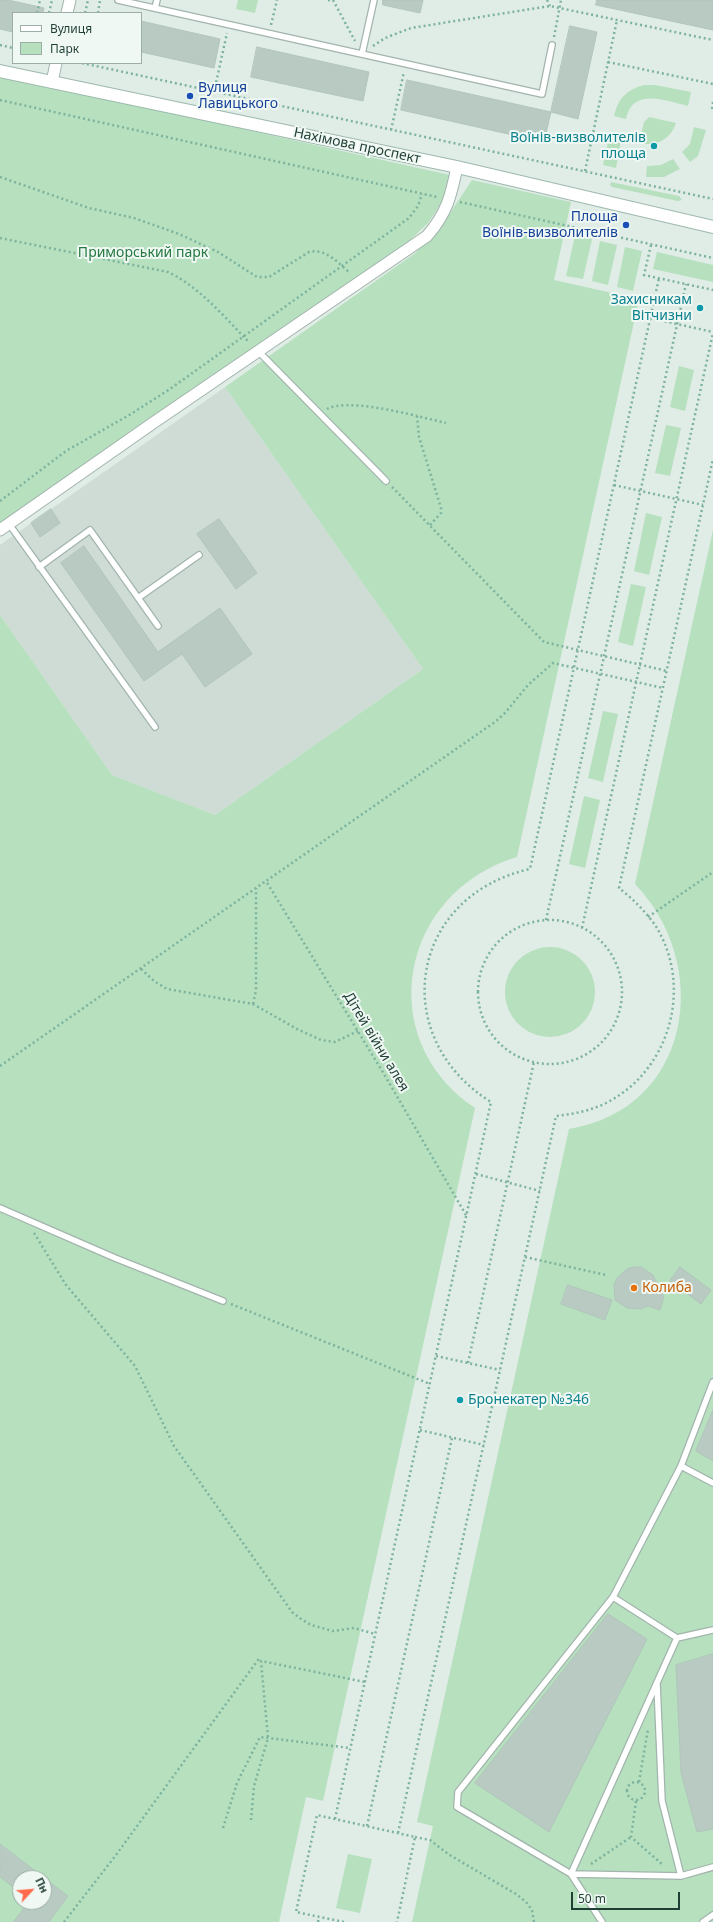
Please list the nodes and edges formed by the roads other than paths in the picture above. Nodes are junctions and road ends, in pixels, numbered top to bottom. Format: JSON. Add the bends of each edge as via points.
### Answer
{"nodes":[{"id":1,"x":70,"y":0,"type":"edge"},
{"id":2,"x":118,"y":0,"type":"edge"},
{"id":3,"x":156,"y":0,"type":"edge"},
{"id":4,"x":374,"y":0,"type":"edge"},
{"id":5,"x":155,"y":8,"type":"junction"},
{"id":6,"x":67,"y":12,"type":"edge"},
{"id":7,"x":552,"y":45,"type":"road end"},
{"id":8,"x":362,"y":54,"type":"junction"},
{"id":9,"x":56,"y":64,"type":"edge"},
{"id":10,"x":0,"y":71,"type":"edge"},
{"id":11,"x":52,"y":82,"type":"junction"},
{"id":12,"x":457,"y":167,"type":"junction"},
{"id":13,"x":713,"y":227,"type":"edge"},
{"id":14,"x":258,"y":351,"type":"junction"},
{"id":15,"x":386,"y":480,"type":"road end"},
{"id":16,"x":4,"y":527,"type":"edge"},
{"id":17,"x":199,"y":555,"type":"dead end"},
{"id":18,"x":39,"y":567,"type":"junction"},
{"id":19,"x":138,"y":598,"type":"junction"},
{"id":20,"x":158,"y":626,"type":"dead end"},
{"id":21,"x":155,"y":727,"type":"dead end"},
{"id":22,"x":0,"y":1208,"type":"edge"},
{"id":23,"x":223,"y":1301,"type":"road end"},
{"id":24,"x":713,"y":1382,"type":"edge"},
{"id":25,"x":681,"y":1466,"type":"junction"},
{"id":26,"x":713,"y":1483,"type":"edge"},
{"id":27,"x":613,"y":1597,"type":"junction"},
{"id":28,"x":713,"y":1630,"type":"edge"},
{"id":29,"x":676,"y":1638,"type":"junction"},
{"id":30,"x":657,"y":1682,"type":"junction"},
{"id":31,"x":713,"y":1867,"type":"edge"},
{"id":32,"x":573,"y":1874,"type":"junction"},
{"id":33,"x":678,"y":1876,"type":"junction"},
{"id":34,"x":713,"y":1915,"type":"edge"},
{"id":35,"x":602,"y":1922,"type":"edge"},
{"id":36,"x":703,"y":1922,"type":"edge"}],
"edges":[{"from":1,"to":6,"type":"street"},
{"from":2,"to":5,"type":"lane"},
{"from":3,"to":5,"type":"lane"},
{"from":4,"to":8,"type":"lane"},
{"from":5,"to":8,"type":"lane"},
{"from":7,"to":8,"type":"lane","via":[[542,94]]},
{"from":9,"to":11,"type":"street"},
{"from":10,"to":11,"type":"main road","name":"Нахімова проспект"},
{"from":11,"to":12,"type":"main road","name":"Нахімова проспект"},
{"from":12,"to":13,"type":"main road","name":"Нахімова проспект"},
{"from":12,"to":14,"type":"street","via":[[450,200],[427,236]]},
{"from":14,"to":15,"type":"lane"},
{"from":14,"to":16,"type":"street"},
{"from":16,"to":18,"type":"lane"},
{"from":17,"to":19,"type":"lane"},
{"from":18,"to":19,"type":"lane","via":[[90,530]]},
{"from":18,"to":21,"type":"lane"},
{"from":19,"to":20,"type":"lane"},
{"from":22,"to":23,"type":"lane"},
{"from":24,"to":25,"type":"lane"},
{"from":25,"to":26,"type":"lane"},
{"from":25,"to":27,"type":"lane"},
{"from":27,"to":29,"type":"lane"},
{"from":27,"to":32,"type":"lane","via":[[458,1792],[457,1807]]},
{"from":28,"to":29,"type":"lane"},
{"from":29,"to":30,"type":"lane"},
{"from":30,"to":32,"type":"lane"},
{"from":30,"to":33,"type":"lane","via":[[662,1801]]},
{"from":31,"to":33,"type":"lane"},
{"from":32,"to":33,"type":"lane"},
{"from":32,"to":35,"type":"lane"},
{"from":34,"to":36,"type":"lane"}]}
